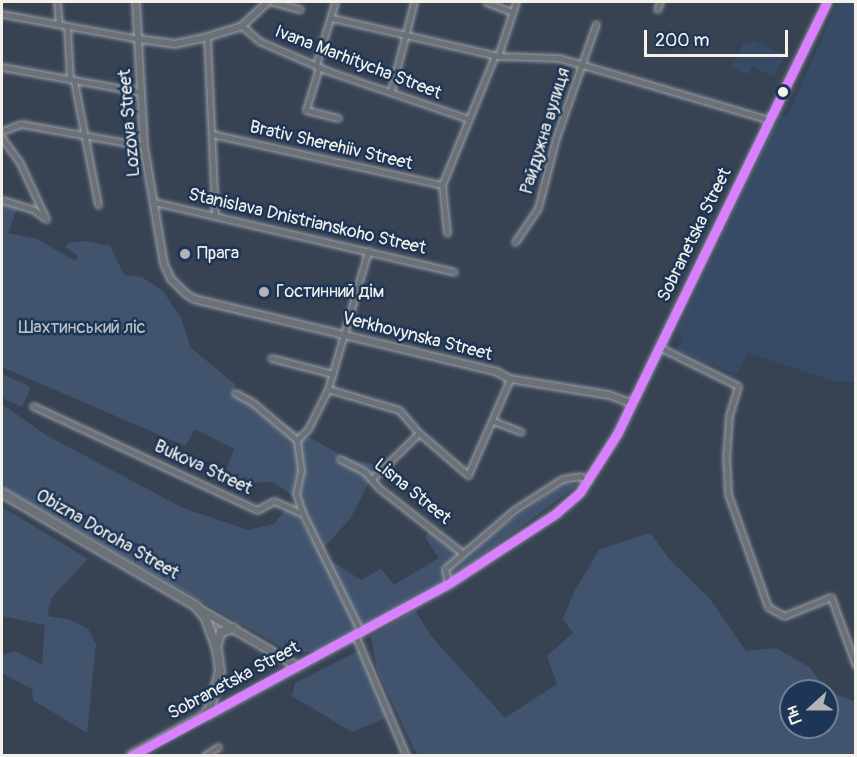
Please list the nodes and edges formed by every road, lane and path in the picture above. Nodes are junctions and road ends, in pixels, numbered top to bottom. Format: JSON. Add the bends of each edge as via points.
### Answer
{"nodes":[{"id":1,"x":57,"y":2,"type":"edge"},
{"id":2,"x":136,"y":2,"type":"edge"},
{"id":3,"x":268,"y":2,"type":"edge"},
{"id":4,"x":273,"y":2,"type":"edge"},
{"id":5,"x":335,"y":2,"type":"edge"},
{"id":6,"x":414,"y":2,"type":"edge"},
{"id":7,"x":486,"y":2,"type":"edge"},
{"id":8,"x":516,"y":2,"type":"edge"},
{"id":9,"x":660,"y":2,"type":"edge"},
{"id":10,"x":827,"y":2,"type":"edge"},
{"id":11,"x":300,"y":9,"type":"dead end"},
{"id":12,"x":657,"y":9,"type":"dead end"},
{"id":13,"x":512,"y":12,"type":"junction"},
{"id":14,"x":2,"y":14,"type":"edge"},
{"id":15,"x":332,"y":18,"type":"junction"},
{"id":16,"x":596,"y":24,"type":"dead end"},
{"id":17,"x":59,"y":25,"type":"junction"},
{"id":18,"x":242,"y":26,"type":"junction"},
{"id":19,"x":67,"y":27,"type":"junction"},
{"id":20,"x":406,"y":34,"type":"junction"},
{"id":21,"x":207,"y":37,"type":"junction"},
{"id":22,"x":139,"y":39,"type":"junction"},
{"id":23,"x":496,"y":56,"type":"junction"},
{"id":24,"x":582,"y":65,"type":"junction"},
{"id":25,"x":318,"y":66,"type":"junction"},
{"id":26,"x":2,"y":68,"type":"edge"},
{"id":27,"x":72,"y":80,"type":"junction"},
{"id":28,"x":391,"y":91,"type":"junction"},
{"id":29,"x":141,"y":92,"type":"junction"},
{"id":30,"x":338,"y":118,"type":"dead end"},
{"id":31,"x":469,"y":119,"type":"junction"},
{"id":32,"x":769,"y":120,"type":"junction"},
{"id":33,"x":2,"y":131,"type":"edge"},
{"id":34,"x":212,"y":134,"type":"junction"},
{"id":35,"x":83,"y":136,"type":"junction"},
{"id":36,"x":2,"y":138,"type":"edge"},
{"id":37,"x":144,"y":146,"type":"junction"},
{"id":38,"x":442,"y":185,"type":"junction"},
{"id":39,"x":2,"y":200,"type":"edge"},
{"id":40,"x":154,"y":202,"type":"junction"},
{"id":41,"x":98,"y":205,"type":"dead end"},
{"id":42,"x":215,"y":215,"type":"junction"},
{"id":43,"x":447,"y":232,"type":"dead end"},
{"id":44,"x":160,"y":241,"type":"joint"},
{"id":45,"x":515,"y":242,"type":"dead end"},
{"id":46,"x":369,"y":251,"type":"junction"},
{"id":47,"x":454,"y":273,"type":"dead end"},
{"id":48,"x":343,"y":335,"type":"junction"},
{"id":49,"x":658,"y":347,"type":"junction"},
{"id":50,"x":271,"y":358,"type":"dead end"},
{"id":51,"x":333,"y":374,"type":"junction"},
{"id":52,"x":510,"y":378,"type":"junction"},
{"id":53,"x":328,"y":389,"type":"junction"},
{"id":54,"x":235,"y":393,"type":"dead end"},
{"id":55,"x":631,"y":403,"type":"junction"},
{"id":56,"x":33,"y":406,"type":"dead end"},
{"id":57,"x":493,"y":421,"type":"junction"},
{"id":58,"x":521,"y":432,"type":"dead end"},
{"id":59,"x":418,"y":433,"type":"junction"},
{"id":60,"x":297,"y":440,"type":"junction"},
{"id":61,"x":340,"y":459,"type":"dead end"},
{"id":62,"x":373,"y":478,"type":"junction"},
{"id":63,"x":589,"y":481,"type":"junction"},
{"id":64,"x":2,"y":493,"type":"edge"},
{"id":65,"x":297,"y":499,"type":"junction"},
{"id":66,"x":291,"y":506,"type":"junction"},
{"id":67,"x":303,"y":514,"type":"junction"},
{"id":68,"x":461,"y":552,"type":"junction"},
{"id":69,"x":448,"y":584,"type":"junction"},
{"id":70,"x":196,"y":606,"type":"junction"},
{"id":71,"x":233,"y":628,"type":"junction"},
{"id":72,"x":358,"y":633,"type":"junction"},
{"id":73,"x":218,"y":650,"type":"junction"},
{"id":74,"x":297,"y":666,"type":"junction"},
{"id":75,"x":855,"y":666,"type":"edge"},
{"id":76,"x":204,"y":716,"type":"junction"},
{"id":77,"x":218,"y":747,"type":"dead end"},
{"id":78,"x":131,"y":756,"type":"edge"},
{"id":79,"x":204,"y":756,"type":"edge"},
{"id":80,"x":406,"y":756,"type":"edge"}],
"edges":[{"from":1,"to":17,"type":"street"},
{"from":2,"to":22,"type":"street","name":"Lozova Street"},
{"from":3,"to":18,"type":"street"},
{"from":4,"to":11,"type":"street"},
{"from":5,"to":15,"type":"street"},
{"from":6,"to":20,"type":"street"},
{"from":7,"to":13,"type":"street"},
{"from":8,"to":13,"type":"street"},
{"from":9,"to":12,"type":"street"},
{"from":10,"to":32,"type":"main road","name":"Sobranetska Street"},
{"from":13,"to":23,"type":"street"},
{"from":14,"to":17,"type":"street"},
{"from":15,"to":20,"type":"street"},
{"from":15,"to":25,"type":"street"},
{"from":16,"to":24,"type":"street","name":"Райдужна вулиця"},
{"from":17,"to":19,"type":"street"},
{"from":18,"to":21,"type":"street"},
{"from":18,"to":25,"type":"street","name":"Ivana Marhitycha Street","via":[[259,41]]},
{"from":19,"to":22,"type":"street"},
{"from":19,"to":27,"type":"street"},
{"from":20,"to":23,"type":"street"},
{"from":20,"to":28,"type":"street"},
{"from":21,"to":22,"type":"street","via":[[175,44]]},
{"from":21,"to":34,"type":"street"},
{"from":22,"to":29,"type":"street","name":"Lozova Street"},
{"from":23,"to":24,"type":"street","via":[[551,56]]},
{"from":23,"to":31,"type":"street"},
{"from":24,"to":32,"type":"street"},
{"from":24,"to":45,"type":"street","name":"Райдужна вулиця","via":[[556,138],[538,208]]},
{"from":25,"to":28,"type":"street","name":"Ivana Marhitycha Street"},
{"from":25,"to":30,"type":"street","via":[[306,110]]},
{"from":26,"to":27,"type":"street"},
{"from":27,"to":29,"type":"street"},
{"from":27,"to":35,"type":"street"},
{"from":28,"to":31,"type":"street","name":"Ivana Marhitycha Street"},
{"from":29,"to":37,"type":"street","name":"Lozova Street"},
{"from":31,"to":38,"type":"street"},
{"from":32,"to":49,"type":"main road","name":"Sobranetska Street"},
{"from":33,"to":35,"type":"street","via":[[21,124]]},
{"from":34,"to":38,"type":"street","name":"Brativ Sherehiiv Street"},
{"from":34,"to":42,"type":"street"},
{"from":35,"to":37,"type":"street"},
{"from":35,"to":41,"type":"street"},
{"from":36,"to":39,"type":"street","via":[[19,161],[46,219],[34,210]]},
{"from":37,"to":40,"type":"street","name":"Lozova Street"},
{"from":38,"to":43,"type":"street"},
{"from":40,"to":42,"type":"street","name":"Stanislava Dnistrianskoho Street"},
{"from":40,"to":44,"type":"street","name":"Lozova Street"},
{"from":42,"to":46,"type":"street","name":"Stanislava Dnistrianskoho Street"},
{"from":44,"to":48,"type":"street","name":"Verkhovynska Street","via":[[166,272],[191,297]]},
{"from":46,"to":47,"type":"street","name":"Stanislava Dnistrianskoho Street"},
{"from":46,"to":48,"type":"street"},
{"from":48,"to":51,"type":"street"},
{"from":48,"to":52,"type":"street","name":"Verkhovynska Street","via":[[495,371]]},
{"from":49,"to":55,"type":"main road","name":"Sobranetska Street"},
{"from":49,"to":75,"type":"street","via":[[738,386],[729,416],[728,494],[768,607],[784,616],[831,597]]},
{"from":50,"to":51,"type":"street"},
{"from":51,"to":53,"type":"street"},
{"from":52,"to":55,"type":"street","name":"Verkhovynska Street","via":[[609,395]]},
{"from":52,"to":57,"type":"street"},
{"from":53,"to":59,"type":"street","via":[[399,410]]},
{"from":53,"to":60,"type":"street","via":[[308,429]]},
{"from":54,"to":60,"type":"street","via":[[252,402]]},
{"from":55,"to":63,"type":"main road","name":"Sobranetska Street"},
{"from":56,"to":66,"type":"street","name":"Bukova Street","via":[[257,510],[274,501]]},
{"from":57,"to":58,"type":"street"},
{"from":57,"to":59,"type":"street","via":[[468,475]]},
{"from":59,"to":62,"type":"street"},
{"from":60,"to":65,"type":"street","via":[[301,470]]},
{"from":61,"to":62,"type":"street","name":"Lisna Street"},
{"from":62,"to":68,"type":"street","name":"Lisna Street","via":[[380,488]]},
{"from":63,"to":68,"type":"street","via":[[575,476],[556,481]]},
{"from":63,"to":69,"type":"main road","name":"Sobranetska Street","via":[[555,514]]},
{"from":64,"to":70,"type":"highway","name":"Obizna Doroha Street"},
{"from":65,"to":66,"type":"street"},
{"from":65,"to":67,"type":"street"},
{"from":66,"to":67,"type":"street"},
{"from":67,"to":72,"type":"street"},
{"from":68,"to":69,"type":"street","via":[[443,573]]},
{"from":69,"to":72,"type":"main road","name":"Sobranetska Street"},
{"from":70,"to":71,"type":"main road","name":"Obizna Doroha Street"},
{"from":70,"to":73,"type":"highway"},
{"from":71,"to":73,"type":"highway","via":[[219,634]]},
{"from":71,"to":74,"type":"main road","name":"Obizna Doroha Street"},
{"from":72,"to":74,"type":"main road","name":"Sobranetska Street"},
{"from":72,"to":80,"type":"street"},
{"from":73,"to":76,"type":"highway","via":[[218,688]]},
{"from":74,"to":76,"type":"main road","name":"Sobranetska Street"},
{"from":76,"to":78,"type":"highway","name":"Sobranetska Street"},
{"from":77,"to":79,"type":"street"}]}
